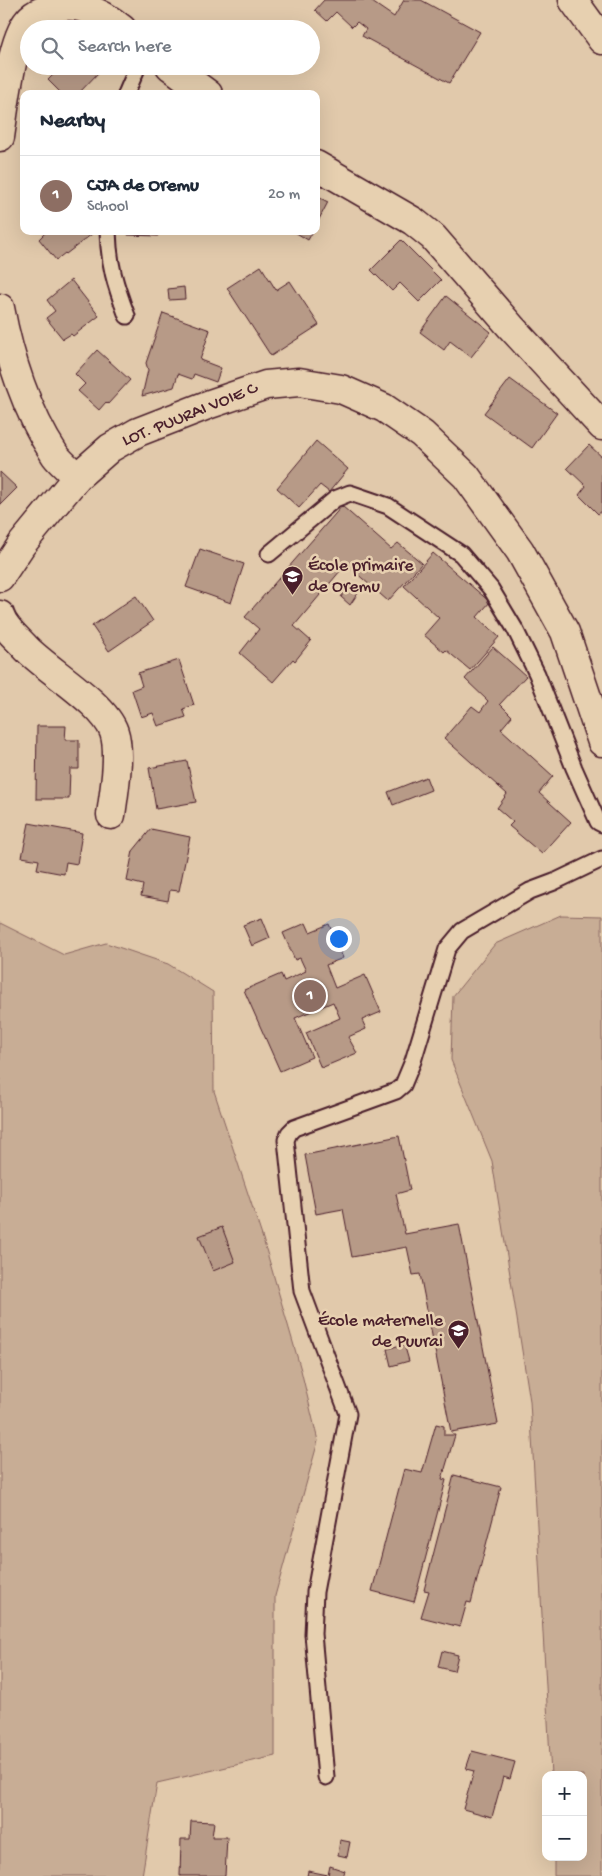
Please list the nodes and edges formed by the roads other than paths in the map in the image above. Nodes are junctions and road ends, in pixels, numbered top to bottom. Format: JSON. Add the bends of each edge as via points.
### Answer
{"nodes":[{"id":1,"x":573,"y":0,"type":"edge"},
{"id":2,"x":30,"y":20,"type":"edge"},
{"id":3,"x":109,"y":20,"type":"edge"},
{"id":4,"x":20,"y":37,"type":"edge"},
{"id":5,"x":602,"y":40,"type":"edge"},
{"id":6,"x":134,"y":75,"type":"edge"},
{"id":7,"x":182,"y":75,"type":"edge"},
{"id":8,"x":128,"y":90,"type":"edge"},
{"id":9,"x":203,"y":90,"type":"edge"},
{"id":10,"x":0,"y":137,"type":"edge"},
{"id":11,"x":320,"y":167,"type":"edge"},
{"id":12,"x":108,"y":235,"type":"edge"},
{"id":13,"x":0,"y":308,"type":"edge"},
{"id":14,"x":127,"y":316,"type":"dead end"},
{"id":15,"x":602,"y":426,"type":"edge"},
{"id":16,"x":76,"y":477,"type":"junction"},
{"id":17,"x":269,"y":554,"type":"dead end"},
{"id":18,"x":0,"y":577,"type":"edge"},
{"id":19,"x":0,"y":615,"type":"edge"},
{"id":20,"x":602,"y":742,"type":"edge"},
{"id":21,"x":111,"y":815,"type":"dead end"},
{"id":22,"x":602,"y":824,"type":"edge"},
{"id":23,"x":602,"y":859,"type":"edge"},
{"id":24,"x":326,"y":1777,"type":"dead end"}],
"edges":[{"from":1,"to":5,"type":"street"},
{"from":2,"to":3,"type":"street","via":[[55,7],[80,6]]},
{"from":4,"to":10,"type":"street","via":[[13,59]]},
{"from":6,"to":8,"type":"lane"},
{"from":7,"to":9,"type":"street"},
{"from":11,"to":15,"type":"street","via":[[413,221],[433,237]]},
{"from":12,"to":14,"type":"lane","via":[[113,279]]},
{"from":13,"to":16,"type":"street","via":[[10,354],[22,388],[56,456]]},
{"from":16,"to":18,"type":"street","name":"LOT. PUURAI VOIE C"},
{"from":16,"to":20,"type":"street","name":"LOT. PUURAI VOIE C","via":[[110,448],[138,432],[266,385],[299,382],[342,389],[384,408],[422,434],[466,476],[520,551],[565,632]]},
{"from":17,"to":22,"type":"lane","via":[[335,499],[350,492],[388,506],[461,554],[491,589],[515,629],[598,822]]},
{"from":19,"to":21,"type":"street","via":[[2,623],[32,654],[103,714],[114,732],[117,763]]},
{"from":23,"to":24,"type":"lane","via":[[530,891],[462,931],[447,949],[403,1085],[396,1091],[288,1133],[286,1140],[302,1291],[348,1414],[315,1600],[313,1634]]}]}
